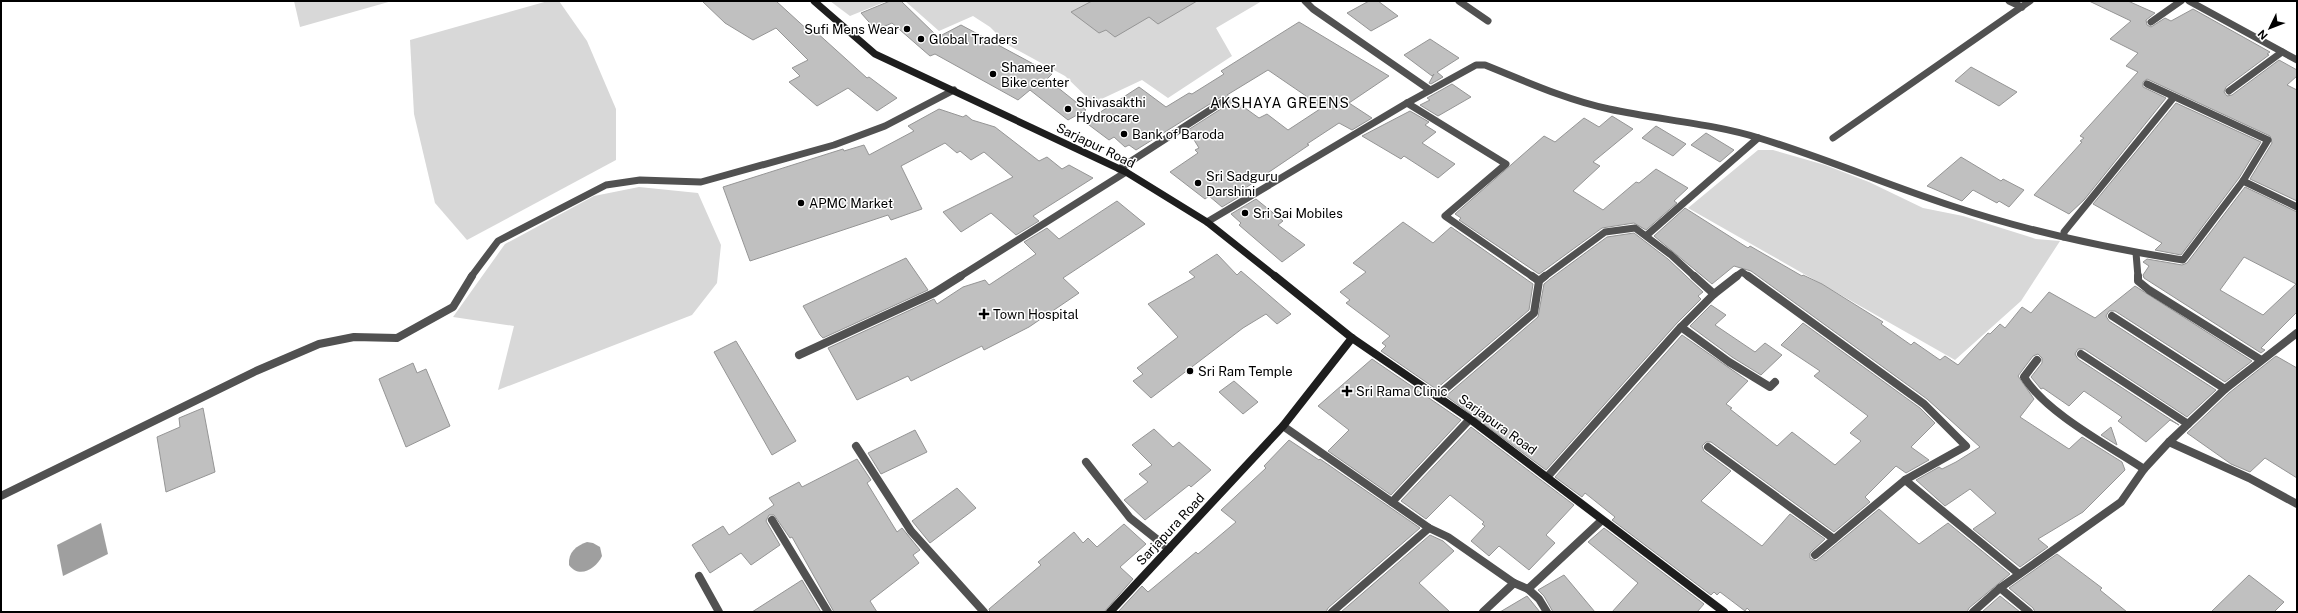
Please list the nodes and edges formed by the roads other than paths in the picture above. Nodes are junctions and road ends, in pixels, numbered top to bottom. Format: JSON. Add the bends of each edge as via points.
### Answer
{"nodes":[{"id":1,"x":814,"y":1,"type":"edge"},
{"id":2,"x":1305,"y":1,"type":"edge"},
{"id":3,"x":1459,"y":1,"type":"edge"},
{"id":4,"x":2009,"y":1,"type":"edge"},
{"id":5,"x":2030,"y":1,"type":"edge"},
{"id":6,"x":2181,"y":1,"type":"edge"},
{"id":7,"x":2189,"y":1,"type":"edge"},
{"id":8,"x":2022,"y":7,"type":"junction"},
{"id":9,"x":1488,"y":21,"type":"dead end"},
{"id":10,"x":2151,"y":22,"type":"dead end"},
{"id":11,"x":2282,"y":52,"type":"junction"},
{"id":12,"x":2297,"y":60,"type":"edge"},
{"id":13,"x":2147,"y":84,"type":"dead end"},
{"id":14,"x":954,"y":90,"type":"junction"},
{"id":15,"x":1430,"y":90,"type":"junction"},
{"id":16,"x":2229,"y":91,"type":"dead end"},
{"id":17,"x":2174,"y":96,"type":"junction"},
{"id":18,"x":1224,"y":101,"type":"dead end"},
{"id":19,"x":1407,"y":103,"type":"junction"},
{"id":20,"x":1758,"y":138,"type":"junction"},
{"id":21,"x":1833,"y":138,"type":"dead end"},
{"id":22,"x":1122,"y":171,"type":"junction"},
{"id":23,"x":2243,"y":181,"type":"junction"},
{"id":24,"x":2297,"y":207,"type":"edge"},
{"id":25,"x":1207,"y":222,"type":"junction"},
{"id":26,"x":1646,"y":235,"type":"junction"},
{"id":27,"x":2064,"y":237,"type":"junction"},
{"id":28,"x":2136,"y":253,"type":"junction"},
{"id":29,"x":1539,"y":281,"type":"junction"},
{"id":30,"x":1714,"y":294,"type":"junction"},
{"id":31,"x":2112,"y":316,"type":"dead end"},
{"id":32,"x":1681,"y":327,"type":"junction"},
{"id":33,"x":2297,"y":333,"type":"edge"},
{"id":34,"x":1352,"y":338,"type":"junction"},
{"id":35,"x":2081,"y":354,"type":"dead end"},
{"id":36,"x":799,"y":355,"type":"dead end"},
{"id":37,"x":2037,"y":360,"type":"dead end"},
{"id":38,"x":2261,"y":360,"type":"junction"},
{"id":39,"x":1775,"y":382,"type":"dead end"},
{"id":40,"x":2225,"y":389,"type":"junction"},
{"id":41,"x":1437,"y":396,"type":"junction"},
{"id":42,"x":1470,"y":419,"type":"junction"},
{"id":43,"x":2188,"y":424,"type":"junction"},
{"id":44,"x":1283,"y":426,"type":"junction"},
{"id":45,"x":2169,"y":442,"type":"junction"},
{"id":46,"x":856,"y":446,"type":"dead end"},
{"id":47,"x":1708,"y":447,"type":"dead end"},
{"id":48,"x":1086,"y":462,"type":"dead end"},
{"id":49,"x":2144,"y":469,"type":"junction"},
{"id":50,"x":1548,"y":476,"type":"junction"},
{"id":51,"x":1905,"y":480,"type":"junction"},
{"id":52,"x":1,"y":496,"type":"edge"},
{"id":53,"x":1392,"y":502,"type":"junction"},
{"id":54,"x":2297,"y":504,"type":"edge"},
{"id":55,"x":772,"y":520,"type":"dead end"},
{"id":56,"x":1601,"y":520,"type":"junction"},
{"id":57,"x":1429,"y":528,"type":"junction"},
{"id":58,"x":1834,"y":539,"type":"junction"},
{"id":59,"x":1169,"y":549,"type":"junction"},
{"id":60,"x":1815,"y":555,"type":"dead end"},
{"id":61,"x":2019,"y":574,"type":"junction"},
{"id":62,"x":699,"y":576,"type":"dead end"},
{"id":63,"x":1514,"y":582,"type":"junction"},
{"id":64,"x":2000,"y":588,"type":"junction"},
{"id":65,"x":1528,"y":589,"type":"junction"},
{"id":66,"x":719,"y":612,"type":"edge"},
{"id":67,"x":828,"y":612,"type":"edge"},
{"id":68,"x":984,"y":612,"type":"edge"},
{"id":69,"x":1110,"y":612,"type":"edge"},
{"id":70,"x":1332,"y":612,"type":"edge"},
{"id":71,"x":1483,"y":612,"type":"edge"},
{"id":72,"x":1547,"y":612,"type":"edge"},
{"id":73,"x":1724,"y":612,"type":"edge"},
{"id":74,"x":1973,"y":612,"type":"edge"},
{"id":75,"x":2029,"y":612,"type":"edge"}],
"edges":[{"from":1,"to":14,"type":"main road","name":"Sarjapur Road","via":[[875,54]]},
{"from":2,"to":15,"type":"street"},
{"from":3,"to":9,"type":"street"},
{"from":4,"to":8,"type":"street"},
{"from":5,"to":8,"type":"street"},
{"from":6,"to":10,"type":"street"},
{"from":7,"to":11,"type":"street"},
{"from":8,"to":21,"type":"street"},
{"from":11,"to":12,"type":"street"},
{"from":11,"to":16,"type":"street"},
{"from":13,"to":17,"type":"street"},
{"from":14,"to":22,"type":"main road","name":"Sarjapur Road"},
{"from":14,"to":52,"type":"street","via":[[885,126],[822,149],[755,168],[701,182],[640,180],[606,185],[498,241],[453,307],[397,338],[354,337],[319,344],[249,375]]},
{"from":15,"to":19,"type":"street"},
{"from":15,"to":20,"type":"street","via":[[1468,68],[1485,65],[1547,90],[1608,109],[1674,118]]},
{"from":17,"to":23,"type":"street","via":[[2268,140]]},
{"from":17,"to":27,"type":"street","via":[[2064,232]]},
{"from":18,"to":22,"type":"street"},
{"from":19,"to":25,"type":"street"},
{"from":19,"to":29,"type":"street","via":[[1506,164],[1445,216]]},
{"from":20,"to":26,"type":"street"},
{"from":20,"to":27,"type":"street","via":[[1979,214]]},
{"from":22,"to":25,"type":"main road","name":"Sarjapur Road"},
{"from":22,"to":36,"type":"street","via":[[934,293]]},
{"from":23,"to":24,"type":"street"},
{"from":23,"to":28,"type":"street","via":[[2183,260]]},
{"from":25,"to":34,"type":"main road","name":"Sarjapur Road"},
{"from":26,"to":29,"type":"street","via":[[1634,228],[1605,232]]},
{"from":26,"to":30,"type":"street"},
{"from":27,"to":28,"type":"street"},
{"from":28,"to":38,"type":"street","via":[[2138,281]]},
{"from":29,"to":41,"type":"street","via":[[1534,313]]},
{"from":30,"to":32,"type":"street"},
{"from":30,"to":51,"type":"street","via":[[1742,272],[1924,404],[1966,446]]},
{"from":31,"to":40,"type":"street"},
{"from":32,"to":39,"type":"street","via":[[1729,362],[1770,387]]},
{"from":32,"to":50,"type":"street"},
{"from":33,"to":38,"type":"street"},
{"from":34,"to":41,"type":"main road","name":"Sarjapura Road"},
{"from":34,"to":44,"type":"main road","name":"Sarjapura Road"},
{"from":35,"to":43,"type":"street"},
{"from":37,"to":49,"type":"street","via":[[2024,377],[2038,397]]},
{"from":38,"to":40,"type":"street"},
{"from":40,"to":43,"type":"street"},
{"from":41,"to":42,"type":"main road","name":"Sarjapura Road"},
{"from":42,"to":50,"type":"main road","name":"Sarjapura Road"},
{"from":42,"to":53,"type":"street"},
{"from":43,"to":45,"type":"street"},
{"from":44,"to":53,"type":"street"},
{"from":44,"to":59,"type":"main road","name":"Sarjapura Road"},
{"from":45,"to":49,"type":"street"},
{"from":45,"to":54,"type":"street","via":[[2249,478]]},
{"from":46,"to":68,"type":"street","via":[[911,531]]},
{"from":47,"to":58,"type":"street"},
{"from":48,"to":59,"type":"street","via":[[1130,518]]},
{"from":49,"to":61,"type":"street","via":[[2121,502]]},
{"from":50,"to":56,"type":"main road","name":"Sarjapura Road"},
{"from":51,"to":58,"type":"street"},
{"from":51,"to":61,"type":"street"},
{"from":53,"to":57,"type":"street"},
{"from":55,"to":67,"type":"street"},
{"from":56,"to":65,"type":"street"},
{"from":56,"to":73,"type":"main road","name":"Sarjapura Road"},
{"from":57,"to":63,"type":"street","via":[[1448,537]]},
{"from":57,"to":70,"type":"street"},
{"from":58,"to":60,"type":"street"},
{"from":59,"to":69,"type":"main road","name":"Sarjapura Road"},
{"from":61,"to":64,"type":"street"},
{"from":62,"to":66,"type":"street"},
{"from":63,"to":65,"type":"street"},
{"from":63,"to":71,"type":"street"},
{"from":64,"to":74,"type":"street"},
{"from":64,"to":75,"type":"street"},
{"from":65,"to":72,"type":"street","via":[[1539,599]]}]}
